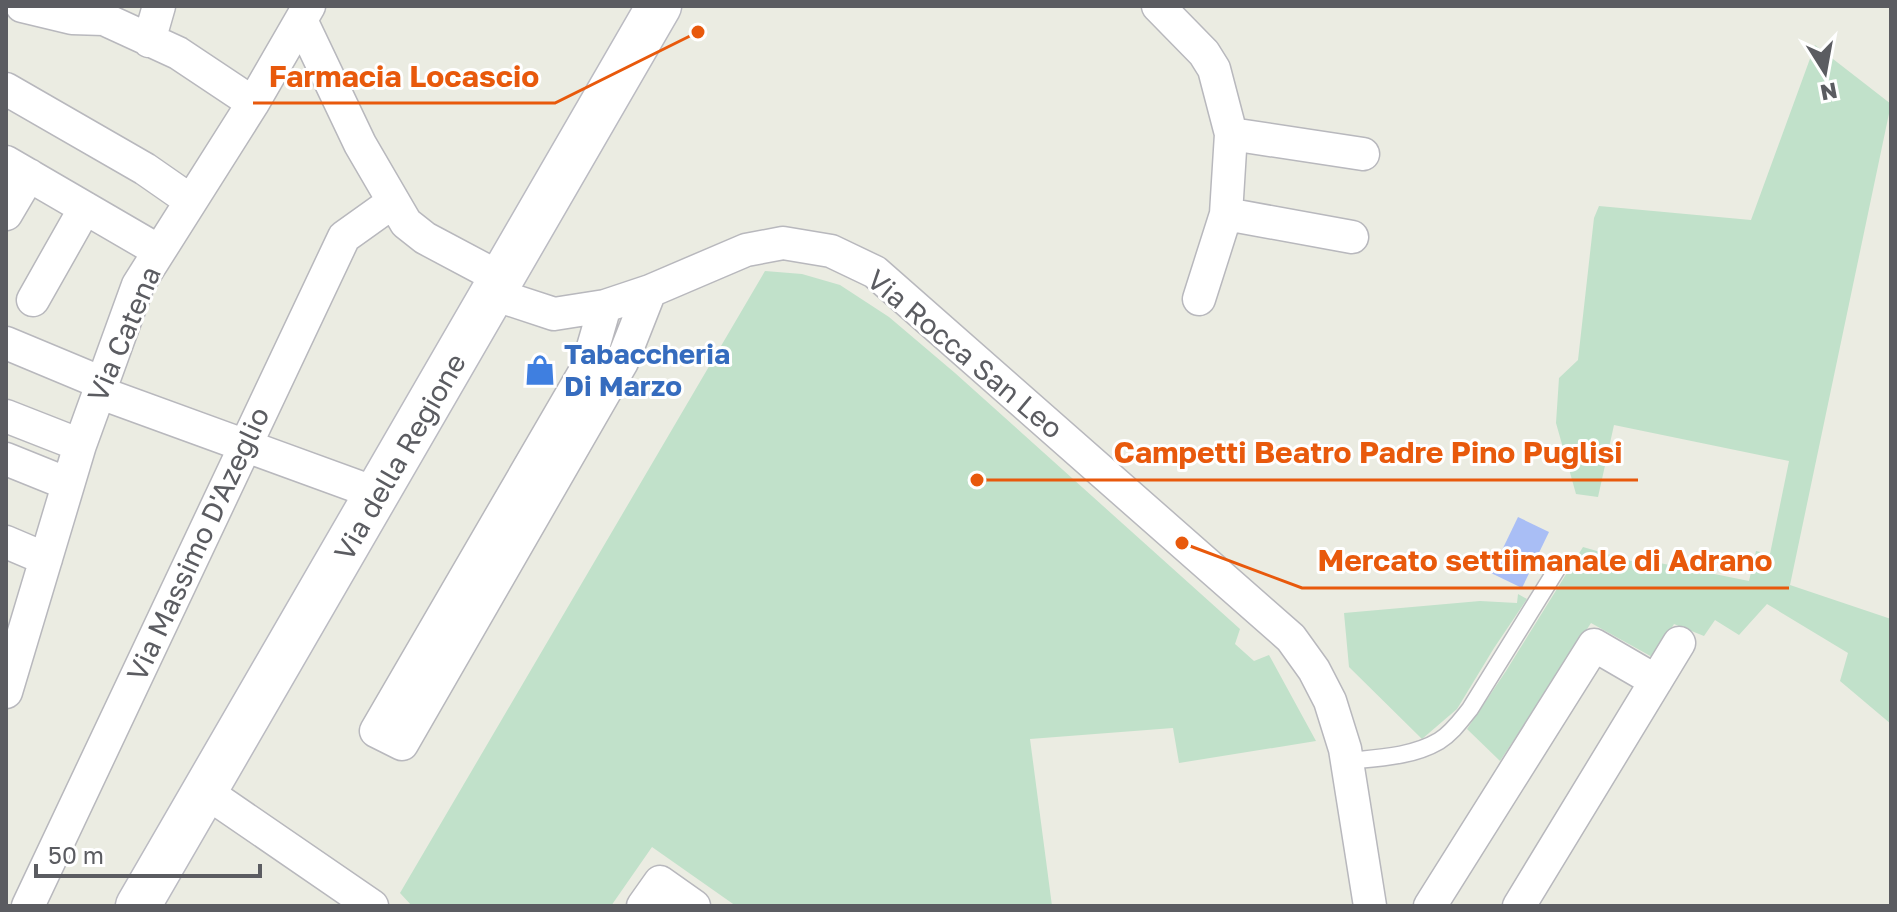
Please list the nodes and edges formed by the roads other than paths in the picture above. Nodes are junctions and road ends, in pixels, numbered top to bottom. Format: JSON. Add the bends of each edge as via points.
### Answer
{"nodes":[{"id":1,"x":22,"y":6,"type":"edge"},
{"id":2,"x":159,"y":6,"type":"edge"},
{"id":3,"x":659,"y":6,"type":"edge"},
{"id":4,"x":1158,"y":6,"type":"edge"},
{"id":5,"x":305,"y":13,"type":"edge"},
{"id":6,"x":149,"y":41,"type":"junction"},
{"id":7,"x":6,"y":89,"type":"edge"},
{"id":8,"x":253,"y":103,"type":"junction"},
{"id":9,"x":1231,"y":134,"type":"junction"},
{"id":10,"x":1363,"y":154,"type":"dead end"},
{"id":11,"x":18,"y":168,"type":"edge"},
{"id":12,"x":191,"y":201,"type":"junction"},
{"id":13,"x":393,"y":202,"type":"junction"},
{"id":14,"x":85,"y":208,"type":"junction"},
{"id":15,"x":6,"y":214,"type":"edge"},
{"id":16,"x":1226,"y":214,"type":"junction"},
{"id":17,"x":1352,"y":237,"type":"dead end"},
{"id":18,"x":159,"y":251,"type":"junction"},
{"id":19,"x":497,"y":287,"type":"junction"},
{"id":20,"x":650,"y":291,"type":"junction"},
{"id":21,"x":1199,"y":299,"type":"dead end"},
{"id":22,"x":33,"y":300,"type":"dead end"},
{"id":23,"x":605,"y":306,"type":"junction"},
{"id":24,"x":6,"y":343,"type":"edge"},
{"id":25,"x":100,"y":387,"type":"junction"},
{"id":26,"x":6,"y":416,"type":"edge"},
{"id":27,"x":80,"y":445,"type":"junction"},
{"id":28,"x":244,"y":446,"type":"junction"},
{"id":29,"x":6,"y":459,"type":"edge"},
{"id":30,"x":68,"y":484,"type":"junction"},
{"id":31,"x":378,"y":494,"type":"junction"},
{"id":32,"x":6,"y":542,"type":"edge"},
{"id":33,"x":46,"y":559,"type":"junction"},
{"id":34,"x":1560,"y":564,"type":"dead end"},
{"id":35,"x":16,"y":620,"type":"edge"},
{"id":36,"x":1679,"y":643,"type":"dead end"},
{"id":37,"x":1656,"y":681,"type":"junction"},
{"id":38,"x":6,"y":692,"type":"edge"},
{"id":39,"x":1347,"y":761,"type":"junction"},
{"id":40,"x":206,"y":792,"type":"junction"},
{"id":41,"x":28,"y":906,"type":"edge"},
{"id":42,"x":138,"y":906,"type":"edge"},
{"id":43,"x":372,"y":906,"type":"edge"},
{"id":44,"x":643,"y":906,"type":"edge"},
{"id":45,"x":694,"y":906,"type":"edge"},
{"id":46,"x":1370,"y":906,"type":"edge"},
{"id":47,"x":1430,"y":906,"type":"edge"},
{"id":48,"x":1519,"y":906,"type":"edge"}],
"edges":[{"from":1,"to":6,"type":"street","via":[[72,18],[104,19]]},
{"from":2,"to":6,"type":"street"},
{"from":3,"to":19,"type":"main road","name":"Via della Regione"},
{"from":4,"to":9,"type":"street","via":[[1214,69]]},
{"from":5,"to":8,"type":"street","name":"Via Catena"},
{"from":5,"to":13,"type":"street","name":"Via Rocca San Leo","via":[[360,144]]},
{"from":6,"to":8,"type":"street","via":[[178,53]]},
{"from":7,"to":12,"type":"street"},
{"from":8,"to":12,"type":"street","name":"Via Catena"},
{"from":9,"to":10,"type":"street"},
{"from":9,"to":16,"type":"street"},
{"from":11,"to":14,"type":"street"},
{"from":11,"to":15,"type":"street"},
{"from":12,"to":18,"type":"street","name":"Via Catena"},
{"from":13,"to":19,"type":"street","name":"Via Rocca San Leo","via":[[406,223]]},
{"from":13,"to":28,"type":"street","name":"Via Massimo D'Azeglio","via":[[344,237]]},
{"from":14,"to":18,"type":"street"},
{"from":14,"to":22,"type":"street"},
{"from":16,"to":17,"type":"street"},
{"from":16,"to":21,"type":"street"},
{"from":18,"to":25,"type":"street","name":"Via Catena","via":[[138,285]]},
{"from":19,"to":23,"type":"street","name":"Via Rocca San Leo","via":[[554,314]]},
{"from":19,"to":31,"type":"main road","name":"Via della Regione"},
{"from":20,"to":23,"type":"street","name":"Via Rocca San Leo"},
{"from":20,"to":23,"type":"street","via":[[622,362],[402,744],[376,731],[587,368]]},
{"from":20,"to":39,"type":"street","name":"Via Rocca San Leo","via":[[746,250],[783,243],[831,251],[875,272],[1291,638],[1330,701]]},
{"from":24,"to":25,"type":"street"},
{"from":25,"to":27,"type":"street","name":"Via Catena"},
{"from":25,"to":28,"type":"street"},
{"from":26,"to":27,"type":"street"},
{"from":27,"to":30,"type":"street","name":"Via Catena"},
{"from":28,"to":31,"type":"street"},
{"from":28,"to":41,"type":"street","name":"Via Massimo D'Azeglio"},
{"from":29,"to":30,"type":"street"},
{"from":30,"to":33,"type":"street","name":"Via Catena"},
{"from":31,"to":40,"type":"main road","name":"Via della Regione"},
{"from":32,"to":33,"type":"street"},
{"from":33,"to":35,"type":"street","name":"Via Catena"},
{"from":34,"to":39,"type":"lane","via":[[1453,730],[1419,750]]},
{"from":35,"to":38,"type":"street","name":"Via Catena"},
{"from":36,"to":37,"type":"street"},
{"from":37,"to":47,"type":"street","via":[[1594,645]]},
{"from":37,"to":48,"type":"street"},
{"from":39,"to":46,"type":"street","name":"Via Rocca San Leo"},
{"from":40,"to":42,"type":"main road","name":"Via della Regione"},
{"from":40,"to":43,"type":"street"},
{"from":44,"to":45,"type":"street","via":[[660,882]]}]}
